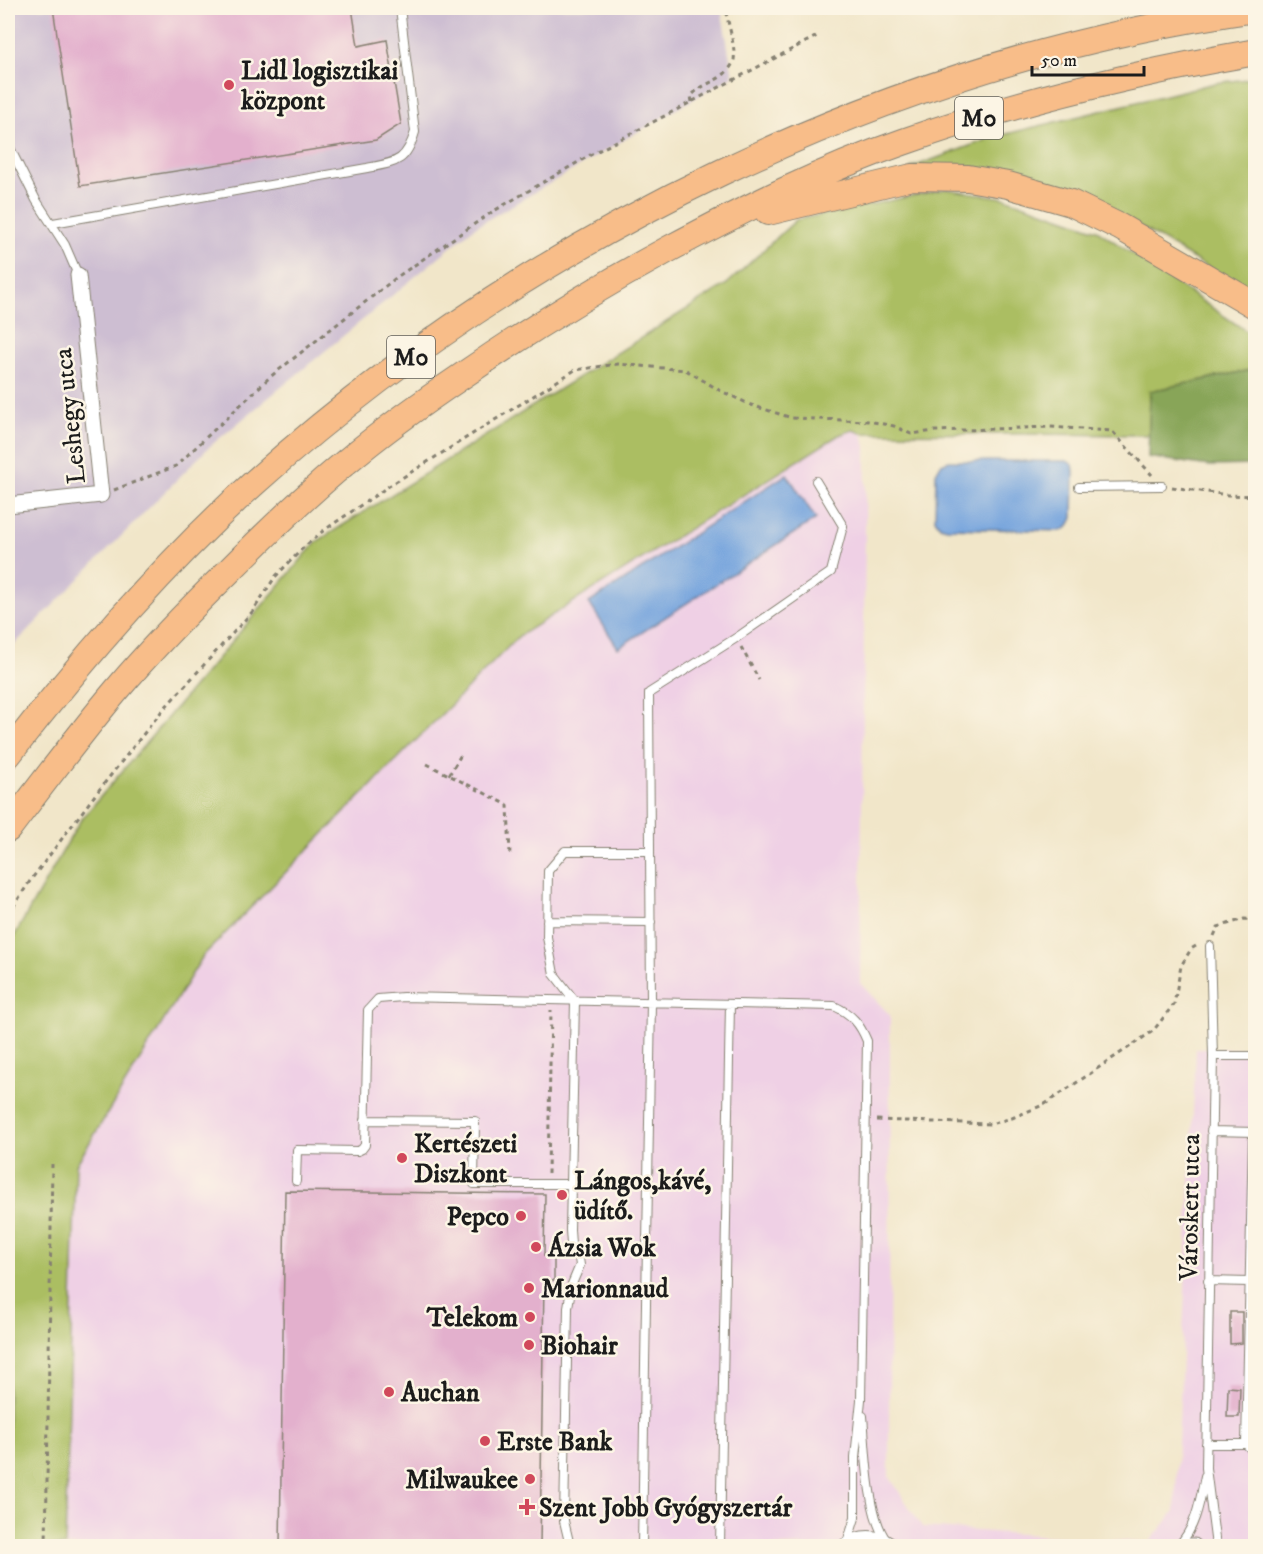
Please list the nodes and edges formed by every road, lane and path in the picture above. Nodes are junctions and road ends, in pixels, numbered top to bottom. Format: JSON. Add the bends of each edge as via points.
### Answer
{"nodes":[{"id":1,"x":400,"y":8,"type":"edge"},
{"id":2,"x":725,"y":8,"type":"edge"},
{"id":3,"x":1256,"y":9,"type":"edge"},
{"id":4,"x":819,"y":35,"type":"dead end"},
{"id":5,"x":1256,"y":52,"type":"edge"},
{"id":6,"x":692,"y":102,"type":"junction"},
{"id":7,"x":8,"y":144,"type":"edge"},
{"id":8,"x":53,"y":223,"type":"junction"},
{"id":9,"x":715,"y":225,"type":"junction"},
{"id":10,"x":78,"y":275,"type":"joint"},
{"id":11,"x":1256,"y":306,"type":"edge"},
{"id":12,"x":816,"y":481,"type":"dead end"},
{"id":13,"x":1162,"y":486,"type":"junction"},
{"id":14,"x":1078,"y":487,"type":"dead end"},
{"id":15,"x":101,"y":495,"type":"junction"},
{"id":16,"x":1256,"y":496,"type":"edge"},
{"id":17,"x":8,"y":505,"type":"edge"},
{"id":18,"x":736,"y":638,"type":"junction"},
{"id":19,"x":759,"y":680,"type":"dead end"},
{"id":20,"x":462,"y":753,"type":"dead end"},
{"id":21,"x":8,"y":755,"type":"edge"},
{"id":22,"x":427,"y":764,"type":"dead end"},
{"id":23,"x":449,"y":775,"type":"junction"},
{"id":24,"x":8,"y":829,"type":"edge"},
{"id":25,"x":650,"y":851,"type":"junction"},
{"id":26,"x":510,"y":856,"type":"dead end"},
{"id":27,"x":8,"y":915,"type":"edge"},
{"id":28,"x":1256,"y":920,"type":"edge"},
{"id":29,"x":547,"y":921,"type":"junction"},
{"id":30,"x":651,"y":922,"type":"junction"},
{"id":31,"x":1214,"y":935,"type":"junction"},
{"id":32,"x":1210,"y":946,"type":"joint"},
{"id":33,"x":551,"y":1000,"type":"junction"},
{"id":34,"x":574,"y":1001,"type":"junction"},
{"id":35,"x":651,"y":1002,"type":"junction"},
{"id":36,"x":730,"y":1004,"type":"junction"},
{"id":37,"x":1213,"y":1056,"type":"junction"},
{"id":38,"x":1256,"y":1056,"type":"edge"},
{"id":39,"x":866,"y":1119,"type":"junction"},
{"id":40,"x":365,"y":1120,"type":"junction"},
{"id":41,"x":1211,"y":1131,"type":"junction"},
{"id":42,"x":1254,"y":1132,"type":"edge"},
{"id":43,"x":52,"y":1164,"type":"dead end"},
{"id":44,"x":296,"y":1182,"type":"dead end"},
{"id":45,"x":548,"y":1184,"type":"junction"},
{"id":46,"x":571,"y":1184,"type":"junction"},
{"id":47,"x":1208,"y":1281,"type":"junction"},
{"id":48,"x":1249,"y":1282,"type":"junction"},
{"id":49,"x":861,"y":1400,"type":"junction"},
{"id":50,"x":1206,"y":1444,"type":"junction"},
{"id":51,"x":1246,"y":1444,"type":"junction"},
{"id":52,"x":1256,"y":1455,"type":"edge"},
{"id":53,"x":1206,"y":1468,"type":"junction"},
{"id":54,"x":46,"y":1546,"type":"edge"},
{"id":55,"x":570,"y":1546,"type":"edge"},
{"id":56,"x":642,"y":1546,"type":"edge"},
{"id":57,"x":720,"y":1546,"type":"edge"},
{"id":58,"x":845,"y":1546,"type":"edge"},
{"id":59,"x":891,"y":1546,"type":"edge"},
{"id":60,"x":1178,"y":1546,"type":"edge"},
{"id":61,"x":1216,"y":1546,"type":"edge"}],
"edges":[{"from":1,"to":8,"type":"lane","via":[[415,132],[410,149],[399,160]]},
{"from":2,"to":6,"type":"path","via":[[734,60],[721,76],[702,85],[691,96]]},
{"from":3,"to":21,"type":"highway","number":"M0","via":[[1127,32],[914,93],[803,135],[727,170],[529,277],[381,379],[252,485],[132,605]]},
{"from":4,"to":6,"type":"path"},
{"from":5,"to":9,"type":"highway","number":"M0","via":[[1049,96],[902,142],[779,193]]},
{"from":6,"to":15,"type":"path","via":[[492,212],[397,277],[270,377],[176,466]]},
{"from":7,"to":8,"type":"lane","via":[[36,200]]},
{"from":8,"to":10,"type":"lane"},
{"from":9,"to":11,"type":"highway","via":[[912,177],[968,178],[1024,188],[1071,203]]},
{"from":9,"to":24,"type":"highway","number":"M0","via":[[619,276],[513,341],[419,404],[346,461],[161,640],[118,688]]},
{"from":10,"to":15,"type":"street","name":"Leshegy utca"},
{"from":12,"to":18,"type":"lane","via":[[843,526],[831,572]]},
{"from":13,"to":14,"type":"lane"},
{"from":13,"to":16,"type":"path"},
{"from":13,"to":27,"type":"path","via":[[1112,431],[1050,427],[911,434],[868,421],[792,417],[751,405],[686,370],[618,364],[575,370],[389,486],[302,549],[275,577],[253,611],[161,712]]},
{"from":15,"to":17,"type":"street","name":"Leshegy utca"},
{"from":18,"to":19,"type":"path"},
{"from":18,"to":25,"type":"lane","via":[[649,693]]},
{"from":20,"to":23,"type":"path"},
{"from":22,"to":23,"type":"path"},
{"from":23,"to":26,"type":"path","via":[[508,805]]},
{"from":25,"to":29,"type":"lane","via":[[565,850],[548,871]]},
{"from":25,"to":30,"type":"lane"},
{"from":28,"to":31,"type":"path","via":[[1244,919],[1218,927]]},
{"from":29,"to":30,"type":"lane"},
{"from":29,"to":34,"type":"lane","via":[[554,974]]},
{"from":30,"to":35,"type":"lane"},
{"from":31,"to":32,"type":"path"},
{"from":31,"to":39,"type":"path","via":[[1191,949],[1181,966],[1174,1004],[1153,1030],[1045,1104],[990,1124]]},
{"from":32,"to":37,"type":"lane","name":"Városkert utca"},
{"from":33,"to":34,"type":"lane"},
{"from":33,"to":40,"type":"lane","via":[[378,999],[368,1010]]},
{"from":33,"to":45,"type":"path"},
{"from":34,"to":35,"type":"lane"},
{"from":34,"to":46,"type":"lane"},
{"from":35,"to":36,"type":"lane"},
{"from":35,"to":56,"type":"lane"},
{"from":36,"to":39,"type":"lane","via":[[834,1006],[846,1011],[860,1025],[867,1041]]},
{"from":36,"to":57,"type":"lane"},
{"from":37,"to":38,"type":"lane"},
{"from":37,"to":41,"type":"lane","name":"Városkert utca"},
{"from":39,"to":49,"type":"lane"},
{"from":40,"to":44,"type":"lane","via":[[362,1149],[297,1149]]},
{"from":40,"to":45,"type":"lane","via":[[475,1121],[474,1184]]},
{"from":41,"to":42,"type":"lane"},
{"from":41,"to":47,"type":"lane","name":"Városkert utca"},
{"from":42,"to":48,"type":"lane"},
{"from":43,"to":54,"type":"path"},
{"from":45,"to":46,"type":"lane"},
{"from":46,"to":55,"type":"lane","via":[[572,1244],[580,1265],[568,1306],[564,1521]]},
{"from":47,"to":48,"type":"lane"},
{"from":47,"to":50,"type":"lane","name":"Városkert utca"},
{"from":48,"to":51,"type":"lane"},
{"from":49,"to":58,"type":"lane","via":[[855,1457],[855,1518]]},
{"from":49,"to":59,"type":"lane","via":[[875,1516]]},
{"from":50,"to":51,"type":"lane"},
{"from":50,"to":53,"type":"lane","name":"Városkert utca"},
{"from":51,"to":52,"type":"lane"},
{"from":53,"to":60,"type":"lane","name":"Városkert utca","via":[[1194,1522]]},
{"from":53,"to":61,"type":"lane","name":"Városkert utca"},
{"from":58,"to":59,"type":"street","via":[[872,1538]]}]}
